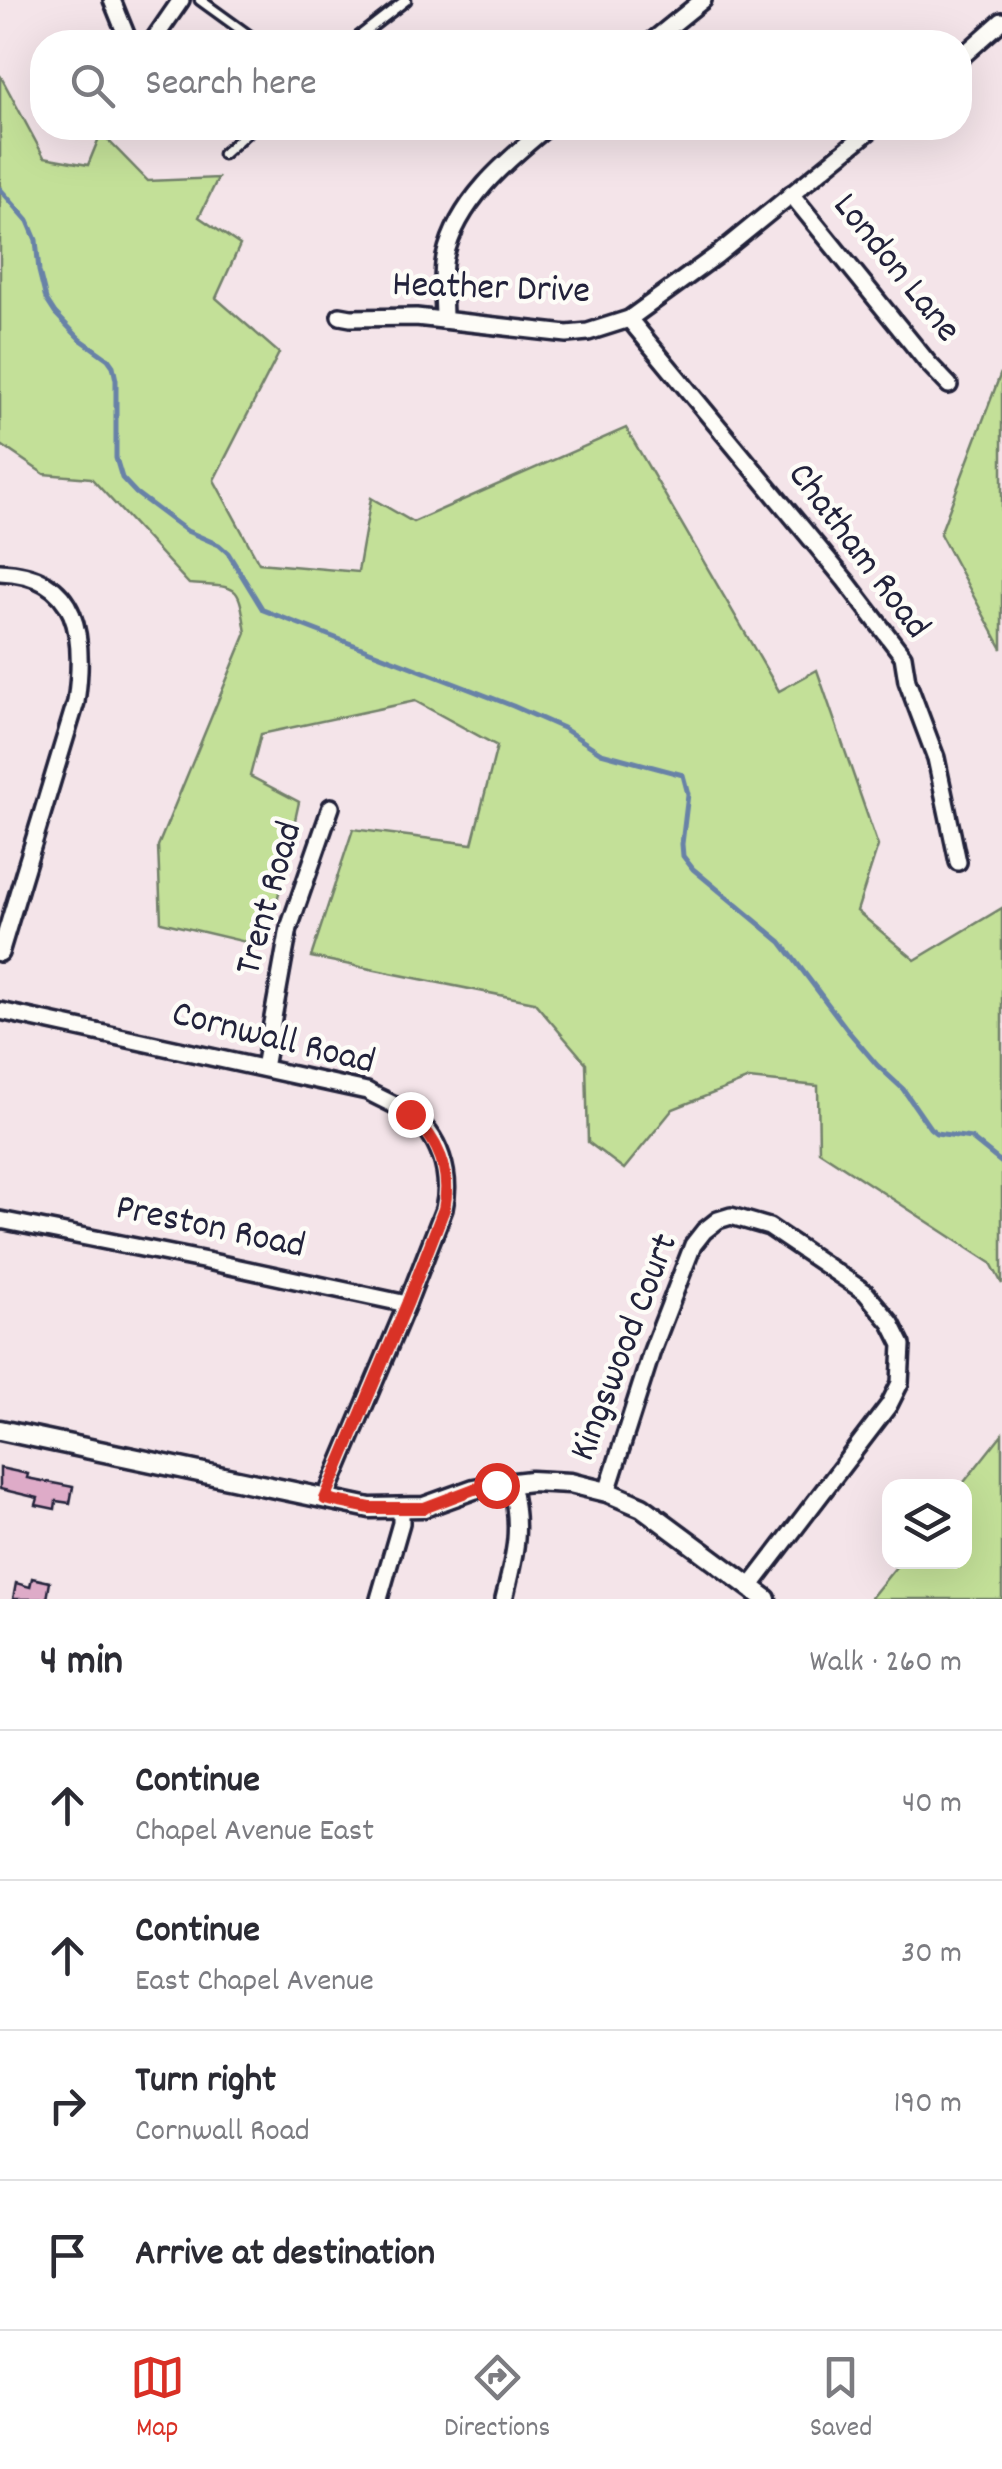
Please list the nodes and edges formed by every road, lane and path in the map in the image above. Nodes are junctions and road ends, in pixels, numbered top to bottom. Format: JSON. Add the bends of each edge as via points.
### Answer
{"nodes":[{"id":1,"x":112,"y":0,"type":"edge"},
{"id":2,"x":181,"y":0,"type":"edge"},
{"id":3,"x":200,"y":0,"type":"edge"},
{"id":4,"x":406,"y":0,"type":"edge"},
{"id":5,"x":703,"y":0,"type":"edge"},
{"id":6,"x":1002,"y":21,"type":"edge"},
{"id":7,"x":124,"y":30,"type":"edge"},
{"id":8,"x":160,"y":30,"type":"edge"},
{"id":9,"x":241,"y":30,"type":"edge"},
{"id":10,"x":367,"y":30,"type":"edge"},
{"id":11,"x":666,"y":30,"type":"edge"},
{"id":12,"x":972,"y":47,"type":"edge"},
{"id":13,"x":238,"y":140,"type":"edge"},
{"id":14,"x":532,"y":140,"type":"edge"},
{"id":15,"x":858,"y":140,"type":"edge"},
{"id":16,"x":222,"y":154,"type":"dead end"},
{"id":17,"x":791,"y":194,"type":"junction"},
{"id":18,"x":340,"y":316,"type":"dead end"},
{"id":19,"x":628,"y":319,"type":"junction"},
{"id":20,"x":444,"y":320,"type":"junction"},
{"id":21,"x":949,"y":385,"type":"dead end"},
{"id":22,"x":0,"y":572,"type":"edge"},
{"id":23,"x":331,"y":807,"type":"dead end"},
{"id":24,"x":958,"y":862,"type":"dead end"},
{"id":25,"x":0,"y":953,"type":"edge"},
{"id":26,"x":0,"y":1012,"type":"edge"},
{"id":27,"x":264,"y":1068,"type":"junction"},
{"id":28,"x":0,"y":1220,"type":"edge"},
{"id":29,"x":407,"y":1304,"type":"junction"},
{"id":30,"x":0,"y":1430,"type":"edge"},
{"id":31,"x":511,"y":1484,"type":"junction"},
{"id":32,"x":606,"y":1492,"type":"junction"},
{"id":33,"x":325,"y":1499,"type":"junction"},
{"id":34,"x":401,"y":1509,"type":"junction"},
{"id":35,"x":750,"y":1587,"type":"junction"},
{"id":36,"x":379,"y":1599,"type":"edge"},
{"id":37,"x":504,"y":1599,"type":"edge"},
{"id":38,"x":766,"y":1599,"type":"edge"}],
"edges":[{"from":1,"to":7,"type":"street"},
{"from":2,"to":8,"type":"street"},
{"from":3,"to":9,"type":"lane"},
{"from":4,"to":10,"type":"lane"},
{"from":5,"to":11,"type":"street"},
{"from":6,"to":12,"type":"street"},
{"from":13,"to":16,"type":"lane"},
{"from":14,"to":20,"type":"street","via":[[498,170],[458,225],[446,255]]},
{"from":15,"to":17,"type":"street","name":"Heather Drive"},
{"from":17,"to":19,"type":"street","name":"Heather Drive"},
{"from":17,"to":21,"type":"street","name":"London Lane"},
{"from":18,"to":20,"type":"street","name":"Heather Drive"},
{"from":19,"to":20,"type":"street","name":"Heather Drive","via":[[568,334]]},
{"from":19,"to":24,"type":"street","name":"Chatham Road","via":[[903,656],[936,758]]},
{"from":22,"to":25,"type":"street","via":[[40,581],[61,596],[75,620],[81,667]]},
{"from":23,"to":27,"type":"street","name":"Trent Road","via":[[289,928]]},
{"from":26,"to":27,"type":"street","name":"Cornwall Road"},
{"from":27,"to":29,"type":"street","name":"Cornwall Road","via":[[366,1091],[410,1114],[436,1146],[447,1196]]},
{"from":28,"to":29,"type":"street","name":"Preston Road"},
{"from":29,"to":33,"type":"street","name":"Cornwall Road"},
{"from":30,"to":33,"type":"street"},
{"from":31,"to":32,"type":"street","via":[[570,1483]]},
{"from":31,"to":34,"type":"street"},
{"from":31,"to":37,"type":"street","via":[[518,1538]]},
{"from":32,"to":35,"type":"street","via":[[642,1507]]},
{"from":32,"to":35,"type":"street","name":"Kingswood Court","via":[[693,1245],[731,1216],[769,1228],[865,1292],[891,1323],[902,1363],[889,1405]]},
{"from":33,"to":34,"type":"street"},
{"from":34,"to":36,"type":"street"},
{"from":35,"to":38,"type":"street"}]}
